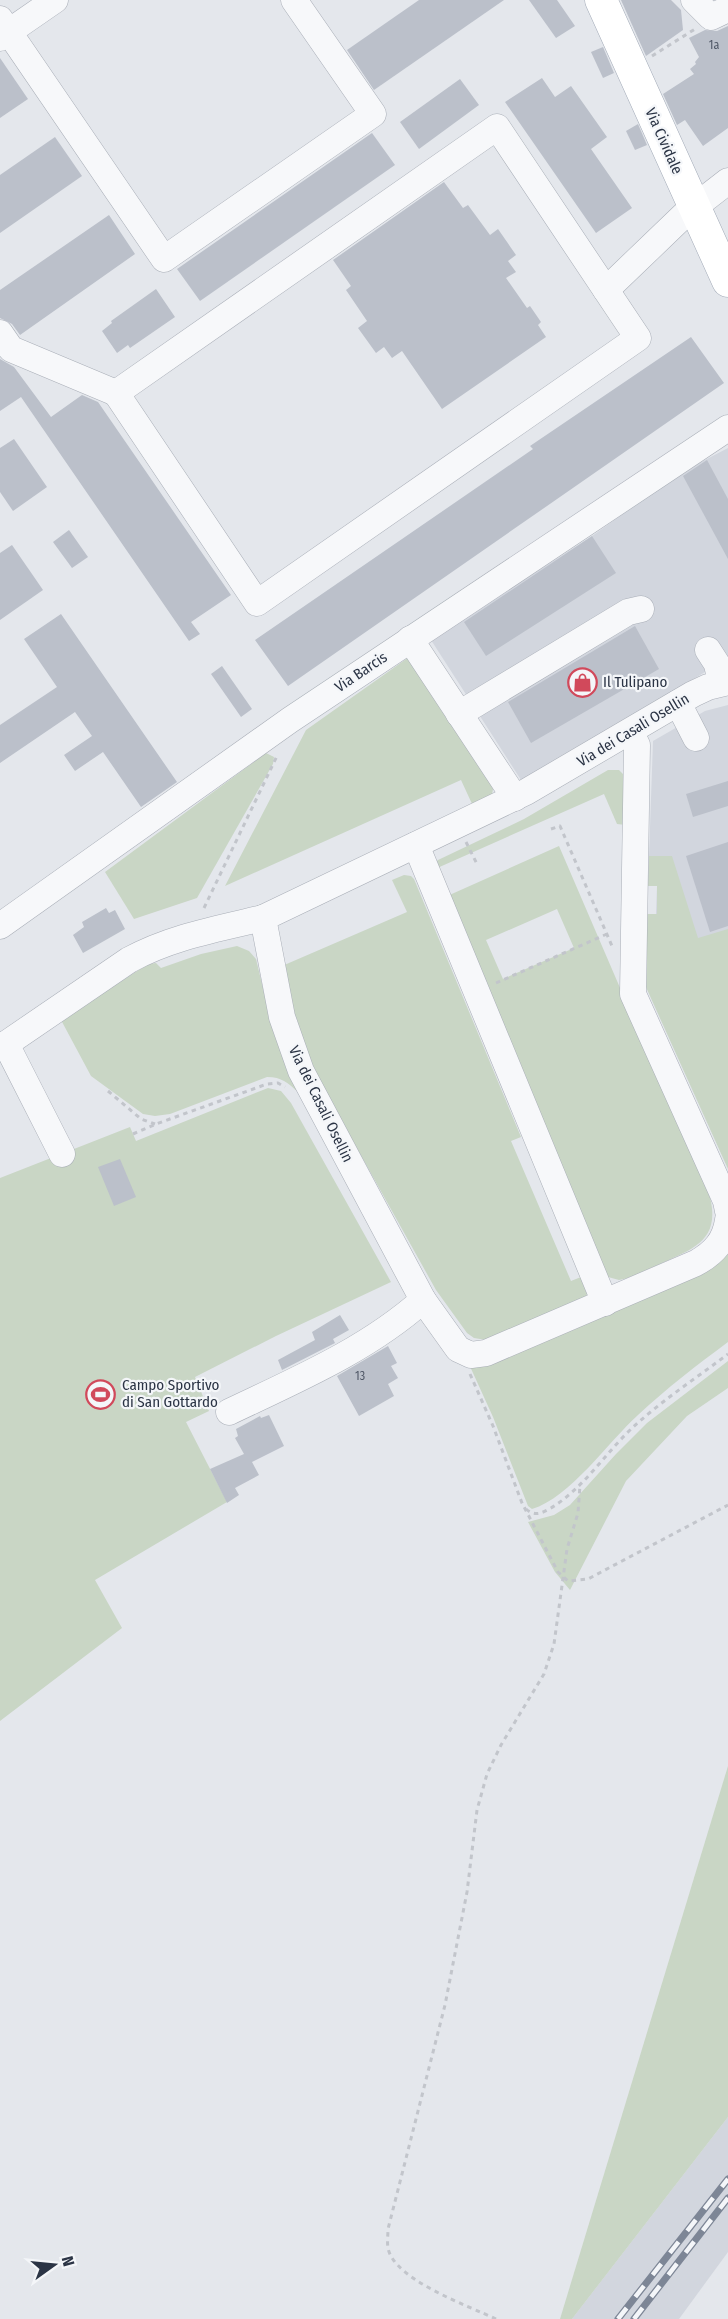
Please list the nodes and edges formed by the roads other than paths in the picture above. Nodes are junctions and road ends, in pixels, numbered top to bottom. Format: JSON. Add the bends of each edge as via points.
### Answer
{"nodes":[{"id":1,"x":55,"y":0,"type":"edge"},
{"id":2,"x":294,"y":0,"type":"edge"},
{"id":3,"x":601,"y":0,"type":"edge"},
{"id":4,"x":3,"y":30,"type":"edge"},
{"id":5,"x":728,"y":181,"type":"edge"},
{"id":6,"x":694,"y":208,"type":"junction"},
{"id":7,"x":728,"y":281,"type":"edge"},
{"id":8,"x":606,"y":290,"type":"junction"},
{"id":9,"x":0,"y":333,"type":"edge"},
{"id":10,"x":116,"y":393,"type":"junction"},
{"id":11,"x":728,"y":428,"type":"edge"},
{"id":12,"x":641,"y":609,"type":"dead end"},
{"id":13,"x":410,"y":639,"type":"junction"},
{"id":14,"x":708,"y":650,"type":"dead end"},
{"id":15,"x":724,"y":683,"type":"edge"},
{"id":16,"x":678,"y":703,"type":"junction"},
{"id":17,"x":459,"y":714,"type":"junction"},
{"id":18,"x":630,"y":732,"type":"junction"},
{"id":19,"x":696,"y":738,"type":"dead end"},
{"id":20,"x":515,"y":798,"type":"junction"},
{"id":21,"x":416,"y":845,"type":"junction"},
{"id":22,"x":263,"y":918,"type":"junction"},
{"id":23,"x":0,"y":926,"type":"edge"},
{"id":24,"x":3,"y":1046,"type":"edge"},
{"id":25,"x":62,"y":1154,"type":"dead end"},
{"id":26,"x":728,"y":1211,"type":"edge"},
{"id":27,"x":728,"y":1220,"type":"edge"},
{"id":28,"x":423,"y":1300,"type":"junction"},
{"id":29,"x":605,"y":1303,"type":"junction"},
{"id":30,"x":228,"y":1412,"type":"dead end"}],
"edges":[{"from":1,"to":4,"type":"street"},
{"from":2,"to":4,"type":"street","via":[[372,114],[164,259]]},
{"from":3,"to":6,"type":"main road","name":"Via Cividale"},
{"from":5,"to":6,"type":"street"},
{"from":6,"to":7,"type":"main road","name":"Via Cividale"},
{"from":6,"to":8,"type":"street"},
{"from":8,"to":10,"type":"street","via":[[497,127]]},
{"from":8,"to":10,"type":"street","via":[[638,338],[257,603]]},
{"from":9,"to":10,"type":"street","via":[[11,349]]},
{"from":11,"to":13,"type":"street","name":"Via Barcis"},
{"from":12,"to":17,"type":"street","via":[[628,612]]},
{"from":13,"to":17,"type":"street"},
{"from":13,"to":23,"type":"street","name":"Via Barcis"},
{"from":14,"to":15,"type":"street"},
{"from":15,"to":16,"type":"street","name":"Via dei Casali Osellin"},
{"from":16,"to":18,"type":"street","name":"Via dei Casali Osellin"},
{"from":16,"to":19,"type":"street"},
{"from":17,"to":20,"type":"street"},
{"from":18,"to":20,"type":"street","name":"Via dei Casali Osellin"},
{"from":18,"to":26,"type":"street","via":[[638,745],[633,994]]},
{"from":20,"to":21,"type":"street","name":"Via dei Casali Osellin"},
{"from":21,"to":22,"type":"street","name":"Via dei Casali Osellin"},
{"from":21,"to":29,"type":"street"},
{"from":22,"to":24,"type":"street","via":[[152,948]]},
{"from":22,"to":28,"type":"street","name":"Via dei Casali Osellin","via":[[282,1017],[301,1071]]},
{"from":24,"to":25,"type":"street"},
{"from":27,"to":29,"type":"street","via":[[721,1243],[705,1258]]},
{"from":28,"to":29,"type":"street","name":"Via dei Casali Osellin","via":[[453,1343],[467,1354],[486,1353]]},
{"from":28,"to":30,"type":"street","via":[[397,1323],[356,1349]]}]}
